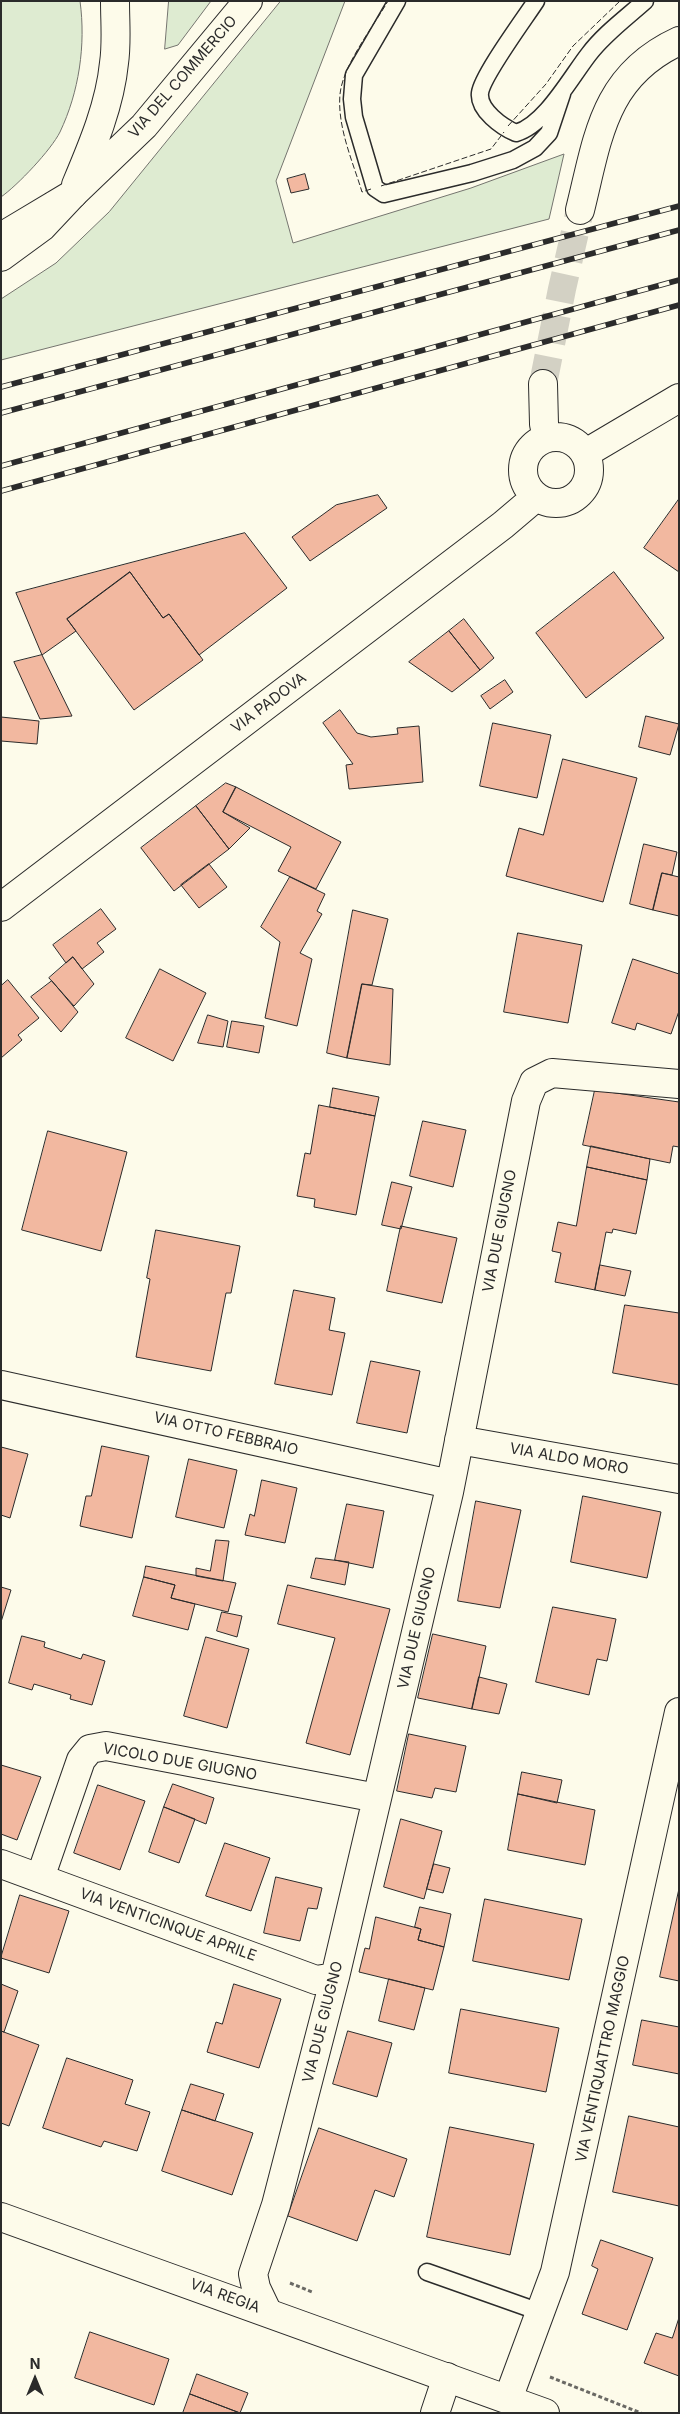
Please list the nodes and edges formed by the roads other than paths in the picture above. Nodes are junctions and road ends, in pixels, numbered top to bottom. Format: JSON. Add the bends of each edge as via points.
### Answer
{"nodes":[{"id":1,"x":115,"y":1,"type":"edge"},
{"id":2,"x":248,"y":1,"type":"edge"},
{"id":3,"x":397,"y":1,"type":"edge"},
{"id":4,"x":536,"y":1,"type":"edge"},
{"id":5,"x":645,"y":1,"type":"edge"},
{"id":6,"x":679,"y":41,"type":"edge"},
{"id":7,"x":562,"y":94,"type":"junction"},
{"id":8,"x":73,"y":194,"type":"junction"},
{"id":9,"x":580,"y":210,"type":"tunnel mouth"},
{"id":10,"x":1,"y":237,"type":"edge"},
{"id":11,"x":1,"y":257,"type":"edge"},
{"id":12,"x":543,"y":384,"type":"tunnel mouth"},
{"id":13,"x":679,"y":398,"type":"edge"},
{"id":14,"x":547,"y":438,"type":"junction"},
{"id":15,"x":586,"y":453,"type":"junction"},
{"id":16,"x":536,"y":497,"type":"junction"},
{"id":17,"x":1,"y":907,"type":"edge"},
{"id":18,"x":679,"y":1084,"type":"edge"},
{"id":19,"x":1,"y":1384,"type":"edge"},
{"id":20,"x":459,"y":1440,"type":"junction"},
{"id":21,"x":679,"y":1479,"type":"edge"},
{"id":22,"x":450,"y":1484,"type":"junction"},
{"id":23,"x":679,"y":1712,"type":"edge"},
{"id":24,"x":377,"y":1798,"type":"junction"},
{"id":25,"x":1,"y":1864,"type":"edge"},
{"id":26,"x":40,"y":1878,"type":"junction"},
{"id":27,"x":335,"y":1977,"type":"junction"},
{"id":28,"x":1,"y":2216,"type":"edge"},
{"id":29,"x":427,"y":2272,"type":"dead end"},
{"id":30,"x":266,"y":2311,"type":"junction"},
{"id":31,"x":540,"y":2312,"type":"junction"},
{"id":32,"x":448,"y":2377,"type":"junction"},
{"id":33,"x":508,"y":2399,"type":"junction"},
{"id":34,"x":435,"y":2413,"type":"edge"},
{"id":35,"x":545,"y":2413,"type":"edge"}],
"edges":[{"from":1,"to":8,"type":"main road","name":"VIA DEL COMMERCIO","via":[[114,64],[92,146]]},
{"from":2,"to":8,"type":"main road","name":"VIA DEL COMMERCIO","via":[[144,126]]},
{"from":3,"to":7,"type":"lane","via":[[354,75],[352,99],[354,117],[375,188],[384,194],[472,173],[513,160],[535,148],[549,133]]},
{"from":4,"to":7,"type":"lane","via":[[498,58],[480,92],[480,102],[506,129],[516,134],[525,131]]},
{"from":5,"to":7,"type":"lane","via":[[589,54]]},
{"from":6,"to":9,"type":"main road","via":[[660,49],[628,76],[604,118]]},
{"from":8,"to":10,"type":"main road","name":"VIA DEL COMMERCIO"},
{"from":8,"to":11,"type":"main road","name":"VIA DEL COMMERCIO","via":[[42,227]]},
{"from":12,"to":14,"type":"main road"},
{"from":13,"to":15,"type":"main road"},
{"from":14,"to":15,"type":"main road","via":[[572,440]]},
{"from":14,"to":16,"type":"main road","via":[[539,440],[528,450],[522,465],[528,490]]},
{"from":15,"to":16,"type":"main road","via":[[590,468],[587,484],[577,497],[562,503],[545,502]]},
{"from":16,"to":17,"type":"main road","name":"VIA PADOVA"},
{"from":18,"to":20,"type":"main road","name":"VIA DUE GIUGNO","via":[[552,1072],[534,1082],[526,1101]]},
{"from":19,"to":22,"type":"main road","name":"VIA OTTO FEBBRAIO"},
{"from":20,"to":21,"type":"main road","name":"VIA ALDO MORO"},
{"from":20,"to":22,"type":"main road","name":"VIA DUE GIUGNO"},
{"from":22,"to":24,"type":"main road","name":"VIA DUE GIUGNO"},
{"from":23,"to":31,"type":"main road","name":"VIA VENTIQUATTRO MAGGIO","via":[[575,2189],[555,2272]]},
{"from":24,"to":26,"type":"main road","name":"VICOLO DUE GIUGNO","via":[[106,1746],[90,1749],[81,1760]]},
{"from":24,"to":27,"type":"main road","name":"VIA DUE GIUGNO"},
{"from":25,"to":26,"type":"main road","name":"VIA VENTICINQUE APRILE"},
{"from":26,"to":27,"type":"main road","name":"VIA VENTICINQUE APRILE","via":[[316,1980]]},
{"from":27,"to":30,"type":"main road","name":"VIA DUE GIUGNO","via":[[276,2205],[253,2274]]},
{"from":28,"to":30,"type":"main road","name":"VIA REGIA"},
{"from":29,"to":31,"type":"lane"},
{"from":30,"to":32,"type":"main road","name":"VIA REGIA"},
{"from":31,"to":33,"type":"main road","name":"VIA VENTIQUATTRO MAGGIO"},
{"from":32,"to":33,"type":"main road","name":"VIA REGIA"},
{"from":32,"to":34,"type":"main road"},
{"from":33,"to":35,"type":"main road","name":"VIA REGIA"}]}
